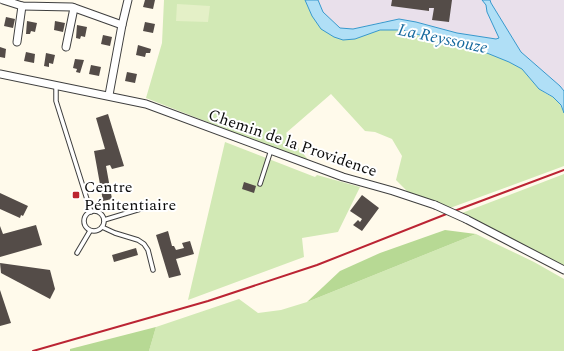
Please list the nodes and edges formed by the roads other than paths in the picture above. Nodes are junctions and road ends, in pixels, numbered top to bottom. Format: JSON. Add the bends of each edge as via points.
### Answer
{"nodes":[{"id":1,"x":3,"y":0,"type":"edge"},
{"id":2,"x":128,"y":0,"type":"edge"},
{"id":3,"x":22,"y":6,"type":"junction"},
{"id":4,"x":74,"y":8,"type":"junction"},
{"id":5,"x":122,"y":25,"type":"junction"},
{"id":6,"x":17,"y":42,"type":"dead end"},
{"id":7,"x":66,"y":47,"type":"dead end"},
{"id":8,"x":0,"y":74,"type":"edge"},
{"id":9,"x":56,"y":85,"type":"junction"},
{"id":10,"x":109,"y":96,"type":"junction"},
{"id":11,"x":271,"y":150,"type":"junction"},
{"id":12,"x":260,"y":184,"type":"dead end"},
{"id":13,"x":147,"y":207,"type":"dead end"},
{"id":14,"x":91,"y":212,"type":"junction"},
{"id":15,"x":104,"y":220,"type":"junction"},
{"id":16,"x":102,"y":227,"type":"junction"},
{"id":17,"x":90,"y":231,"type":"junction"},
{"id":18,"x":77,"y":253,"type":"dead end"},
{"id":19,"x":153,"y":270,"type":"dead end"},
{"id":20,"x":564,"y":270,"type":"edge"}],
"edges":[{"from":1,"to":3,"type":"street"},
{"from":2,"to":5,"type":"street"},
{"from":3,"to":4,"type":"street"},
{"from":3,"to":6,"type":"street"},
{"from":4,"to":5,"type":"street"},
{"from":4,"to":7,"type":"street"},
{"from":5,"to":10,"type":"street"},
{"from":8,"to":9,"type":"street","name":"Chemin de la Providence"},
{"from":9,"to":10,"type":"street","name":"Chemin de la Providence"},
{"from":9,"to":14,"type":"lane","via":[[56,101]]},
{"from":10,"to":11,"type":"street","name":"Chemin de la Providence","via":[[146,104]]},
{"from":11,"to":12,"type":"lane"},
{"from":11,"to":20,"type":"street","name":"Chemin de la Providence","bridge":true,"via":[[343,177],[435,205]]},
{"from":13,"to":15,"type":"lane"},
{"from":14,"to":15,"type":"lane","via":[[98,212]]},
{"from":14,"to":17,"type":"lane","via":[[86,215],[84,221],[85,227]]},
{"from":15,"to":16,"type":"lane"},
{"from":16,"to":17,"type":"lane","via":[[97,231]]},
{"from":16,"to":19,"type":"lane","via":[[144,244]]},
{"from":17,"to":18,"type":"lane"}]}
